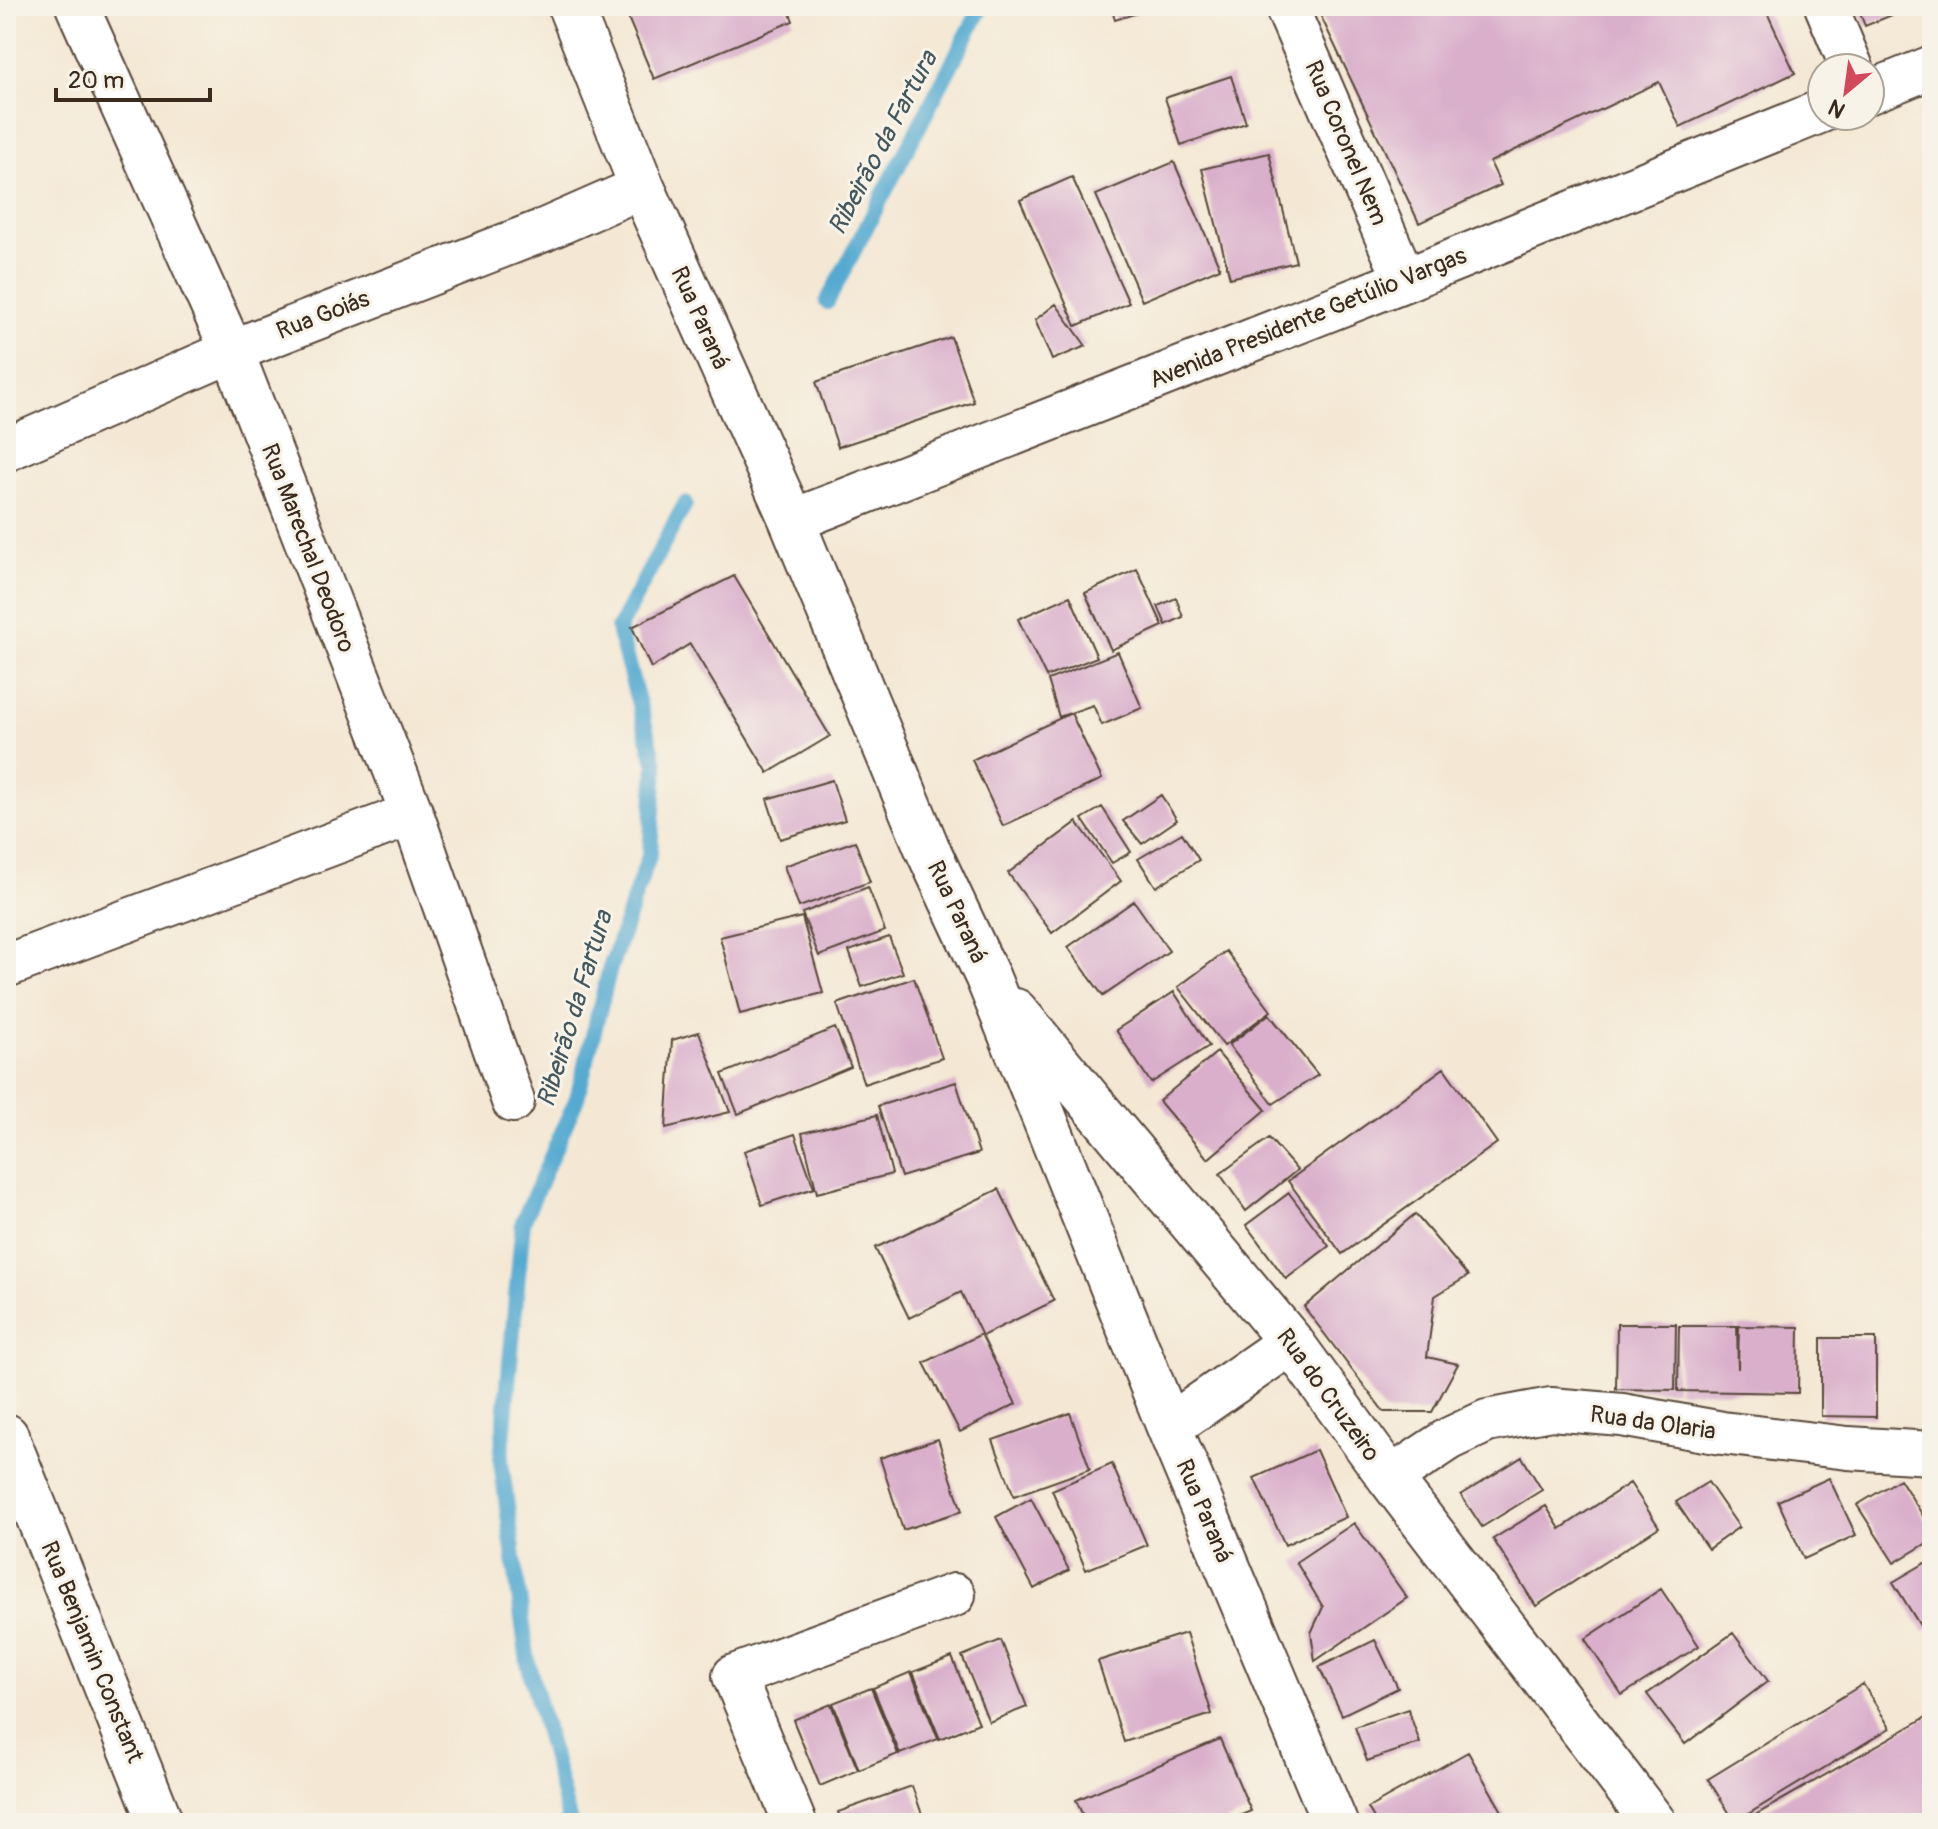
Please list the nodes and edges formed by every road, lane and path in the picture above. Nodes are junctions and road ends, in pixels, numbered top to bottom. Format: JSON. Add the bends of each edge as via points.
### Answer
{"nodes":[{"id":1,"x":77,"y":6,"type":"edge"},
{"id":2,"x":570,"y":6,"type":"edge"},
{"id":3,"x":1286,"y":6,"type":"edge"},
{"id":4,"x":1826,"y":6,"type":"edge"},
{"id":5,"x":1845,"y":52,"type":"edge"},
{"id":6,"x":1932,"y":67,"type":"edge"},
{"id":7,"x":1886,"y":86,"type":"edge"},
{"id":8,"x":1806,"y":117,"type":"edge"},
{"id":9,"x":642,"y":187,"type":"junction"},
{"id":10,"x":1405,"y":280,"type":"junction"},
{"id":11,"x":232,"y":351,"type":"junction"},
{"id":12,"x":6,"y":450,"type":"edge"},
{"id":13,"x":792,"y":521,"type":"junction"},
{"id":14,"x":412,"y":814,"type":"junction"},
{"id":15,"x":6,"y":966,"type":"edge"},
{"id":16,"x":988,"y":978,"type":"junction"},
{"id":17,"x":513,"y":1101,"type":"dead end"},
{"id":18,"x":1291,"y":1342,"type":"junction"},
{"id":19,"x":1169,"y":1427,"type":"junction"},
{"id":20,"x":6,"y":1436,"type":"edge"},
{"id":21,"x":1932,"y":1453,"type":"edge"},
{"id":22,"x":1390,"y":1478,"type":"junction"},
{"id":23,"x":954,"y":1595,"type":"dead end"},
{"id":24,"x":161,"y":1823,"type":"edge"},
{"id":25,"x":795,"y":1823,"type":"edge"},
{"id":26,"x":1335,"y":1823,"type":"edge"},
{"id":27,"x":1654,"y":1823,"type":"edge"}],
"edges":[{"from":1,"to":11,"type":"street","name":"Rua Marechal Deodoro"},
{"from":2,"to":9,"type":"street","name":"Rua Paraná"},
{"from":3,"to":10,"type":"street","name":"Rua Coronel Nem"},
{"from":4,"to":5,"type":"street"},
{"from":6,"to":7,"type":"street"},
{"from":8,"to":10,"type":"street","name":"Avenida Presidente Getúlio Vargas"},
{"from":9,"to":11,"type":"street","name":"Rua Goiás"},
{"from":9,"to":13,"type":"street","name":"Rua Paraná"},
{"from":10,"to":13,"type":"street","name":"Avenida Presidente Getúlio Vargas"},
{"from":11,"to":12,"type":"street","name":"Rua Goiás"},
{"from":11,"to":14,"type":"street","name":"Rua Marechal Deodoro"},
{"from":13,"to":16,"type":"street","name":"Rua Paraná","via":[[920,833]]},
{"from":14,"to":15,"type":"street"},
{"from":14,"to":17,"type":"street","name":"Rua Marechal Deodoro"},
{"from":16,"to":18,"type":"street","name":"Rua do Cruzeiro"},
{"from":16,"to":19,"type":"street","name":"Rua Paraná"},
{"from":18,"to":19,"type":"street"},
{"from":18,"to":22,"type":"street","name":"Rua do Cruzeiro"},
{"from":19,"to":26,"type":"street","name":"Rua Paraná"},
{"from":20,"to":24,"type":"street","name":"Rua Benjamin Constant"},
{"from":21,"to":22,"type":"street","name":"Rua da Olaria","via":[[1848,1448],[1551,1409],[1487,1421]]},
{"from":22,"to":27,"type":"street","name":"Rua do Cruzeiro"},
{"from":23,"to":25,"type":"street","via":[[734,1676]]}]}
